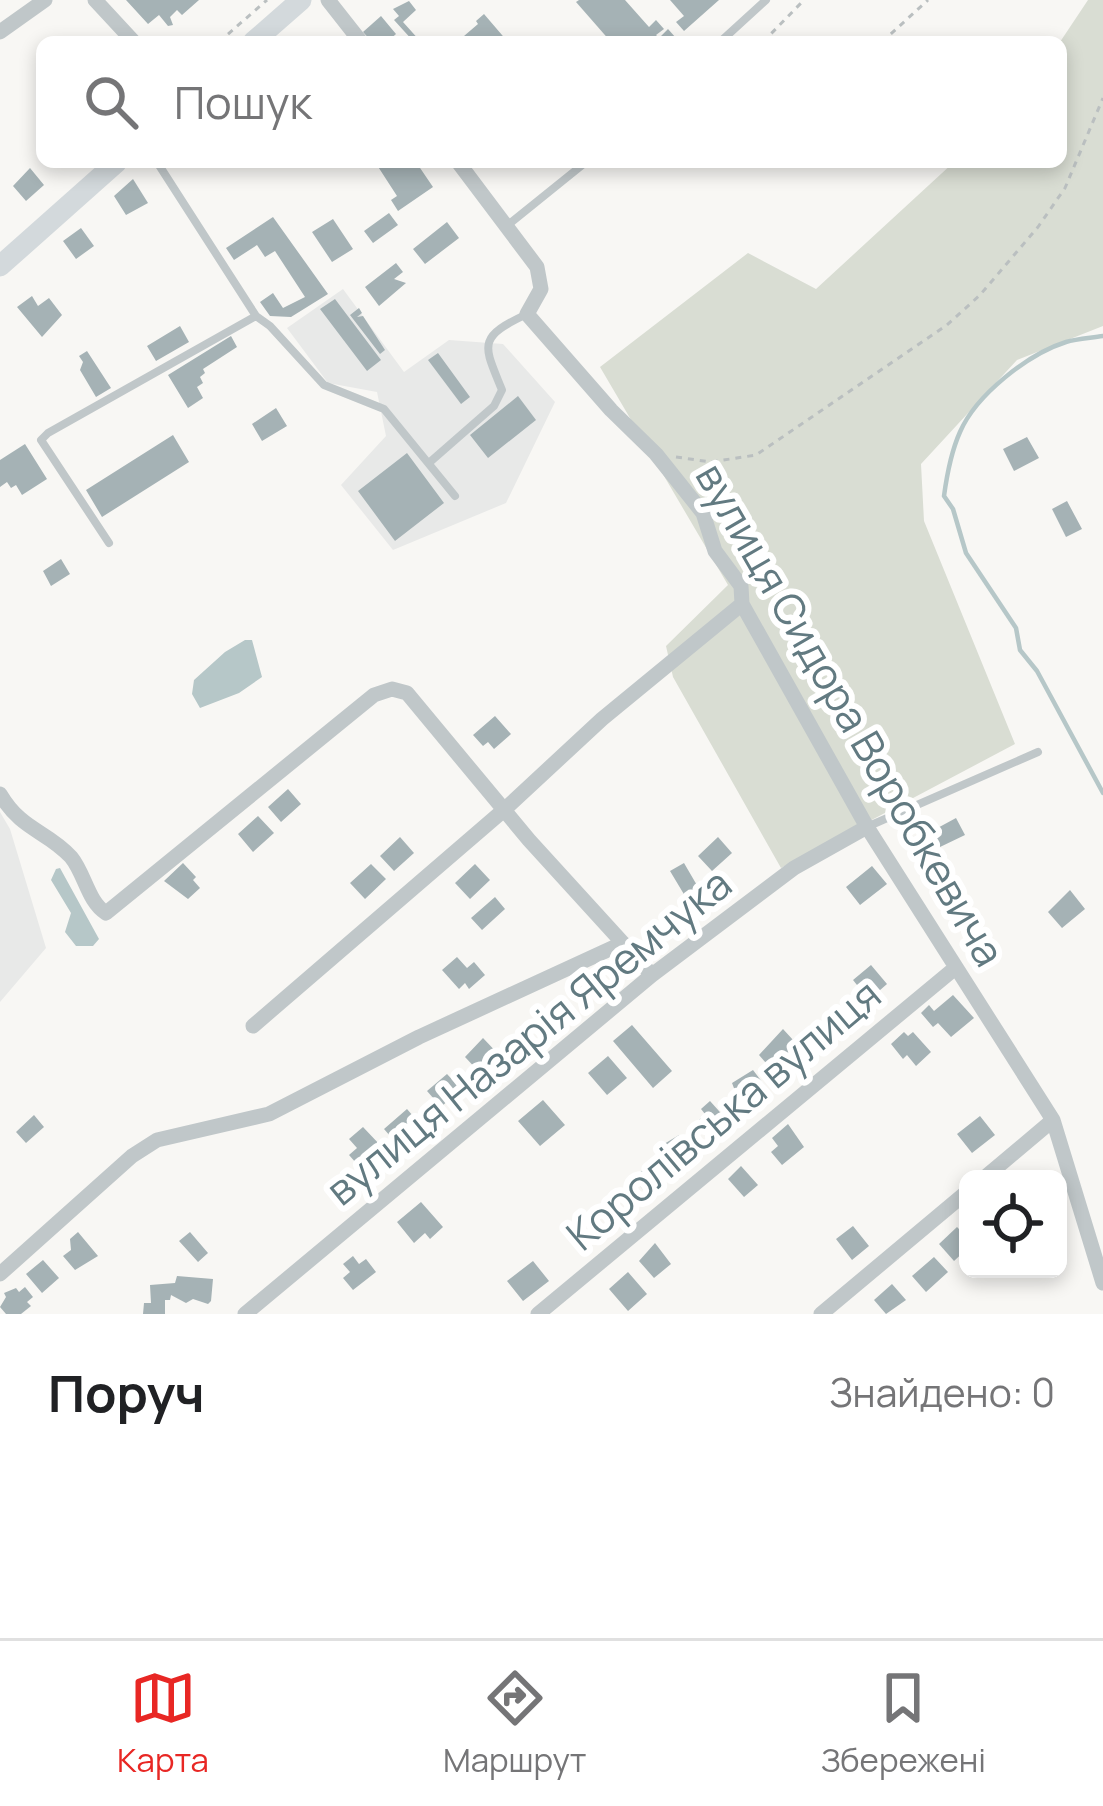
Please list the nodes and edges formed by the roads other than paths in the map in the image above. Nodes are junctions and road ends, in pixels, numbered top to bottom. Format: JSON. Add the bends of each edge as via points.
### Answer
{"nodes":[{"id":1,"x":45,"y":0,"type":"edge"},
{"id":2,"x":95,"y":0,"type":"edge"},
{"id":3,"x":301,"y":0,"type":"edge"},
{"id":4,"x":328,"y":0,"type":"edge"},
{"id":5,"x":766,"y":0,"type":"edge"},
{"id":6,"x":0,"y":32,"type":"edge"},
{"id":7,"x":128,"y":36,"type":"edge"},
{"id":8,"x":260,"y":36,"type":"edge"},
{"id":9,"x":356,"y":36,"type":"edge"},
{"id":10,"x":727,"y":36,"type":"edge"},
{"id":11,"x":110,"y":168,"type":"edge"},
{"id":12,"x":161,"y":168,"type":"edge"},
{"id":13,"x":463,"y":168,"type":"edge"},
{"id":14,"x":579,"y":168,"type":"edge"},
{"id":15,"x":508,"y":225,"type":"junction"},
{"id":16,"x":0,"y":266,"type":"edge"},
{"id":17,"x":527,"y":314,"type":"junction"},
{"id":18,"x":256,"y":316,"type":"junction"},
{"id":19,"x":430,"y":462,"type":"junction"},
{"id":20,"x":455,"y":496,"type":"dead end"},
{"id":21,"x":110,"y":542,"type":"dead end"},
{"id":22,"x":742,"y":604,"type":"junction"},
{"id":23,"x":1038,"y":752,"type":"dead end"},
{"id":24,"x":0,"y":794,"type":"edge"},
{"id":25,"x":505,"y":809,"type":"junction"},
{"id":26,"x":867,"y":827,"type":"junction"},
{"id":27,"x":623,"y":944,"type":"junction"},
{"id":28,"x":954,"y":969,"type":"junction"},
{"id":29,"x":652,"y":975,"type":"junction"},
{"id":30,"x":253,"y":1026,"type":"dead end"},
{"id":31,"x":1053,"y":1120,"type":"junction"},
{"id":32,"x":994,"y":1170,"type":"edge"},
{"id":33,"x":959,"y":1198,"type":"edge"},
{"id":34,"x":0,"y":1274,"type":"edge"},
{"id":35,"x":1103,"y":1283,"type":"edge"},
{"id":36,"x":245,"y":1314,"type":"edge"},
{"id":37,"x":538,"y":1314,"type":"edge"},
{"id":38,"x":820,"y":1314,"type":"edge"}],
"edges":[{"from":1,"to":6,"type":"street"},
{"from":2,"to":7,"type":"street"},
{"from":3,"to":8,"type":"main road"},
{"from":4,"to":9,"type":"street"},
{"from":5,"to":10,"type":"lane"},
{"from":11,"to":16,"type":"main road"},
{"from":12,"to":18,"type":"lane"},
{"from":13,"to":15,"type":"street"},
{"from":14,"to":15,"type":"lane"},
{"from":15,"to":17,"type":"street","via":[[542,279]]},
{"from":17,"to":19,"type":"lane","via":[[490,340],[486,354],[502,390],[494,406]]},
{"from":17,"to":22,"type":"street","name":"вулиця Сидора Воробкевича","via":[[703,513],[715,551],[741,586]]},
{"from":18,"to":19,"type":"lane","via":[[324,386],[384,409]]},
{"from":18,"to":21,"type":"lane","via":[[41,440]]},
{"from":19,"to":20,"type":"lane"},
{"from":22,"to":25,"type":"street"},
{"from":22,"to":26,"type":"street","name":"вулиця Сидора Воробкевича"},
{"from":23,"to":26,"type":"lane"},
{"from":24,"to":25,"type":"street","via":[[19,822],[74,861],[106,913],[374,694],[392,689],[419,703]]},
{"from":25,"to":27,"type":"street"},
{"from":25,"to":30,"type":"street"},
{"from":26,"to":28,"type":"street","name":"вулиця Сидора Воробкевича"},
{"from":26,"to":29,"type":"street","name":"вулиця Назарія Яремчука","via":[[794,868]]},
{"from":27,"to":29,"type":"street"},
{"from":27,"to":34,"type":"street","via":[[269,1114],[157,1140]]},
{"from":28,"to":31,"type":"street","name":"вулиця Сидора Воробкевича"},
{"from":28,"to":37,"type":"street","name":"Королівська вулиця"},
{"from":29,"to":36,"type":"street","name":"вулиця Назарія Яремчука"},
{"from":31,"to":32,"type":"street"},
{"from":31,"to":35,"type":"street","name":"вулиця Сидора Воробкевича"},
{"from":33,"to":38,"type":"street"}]}
